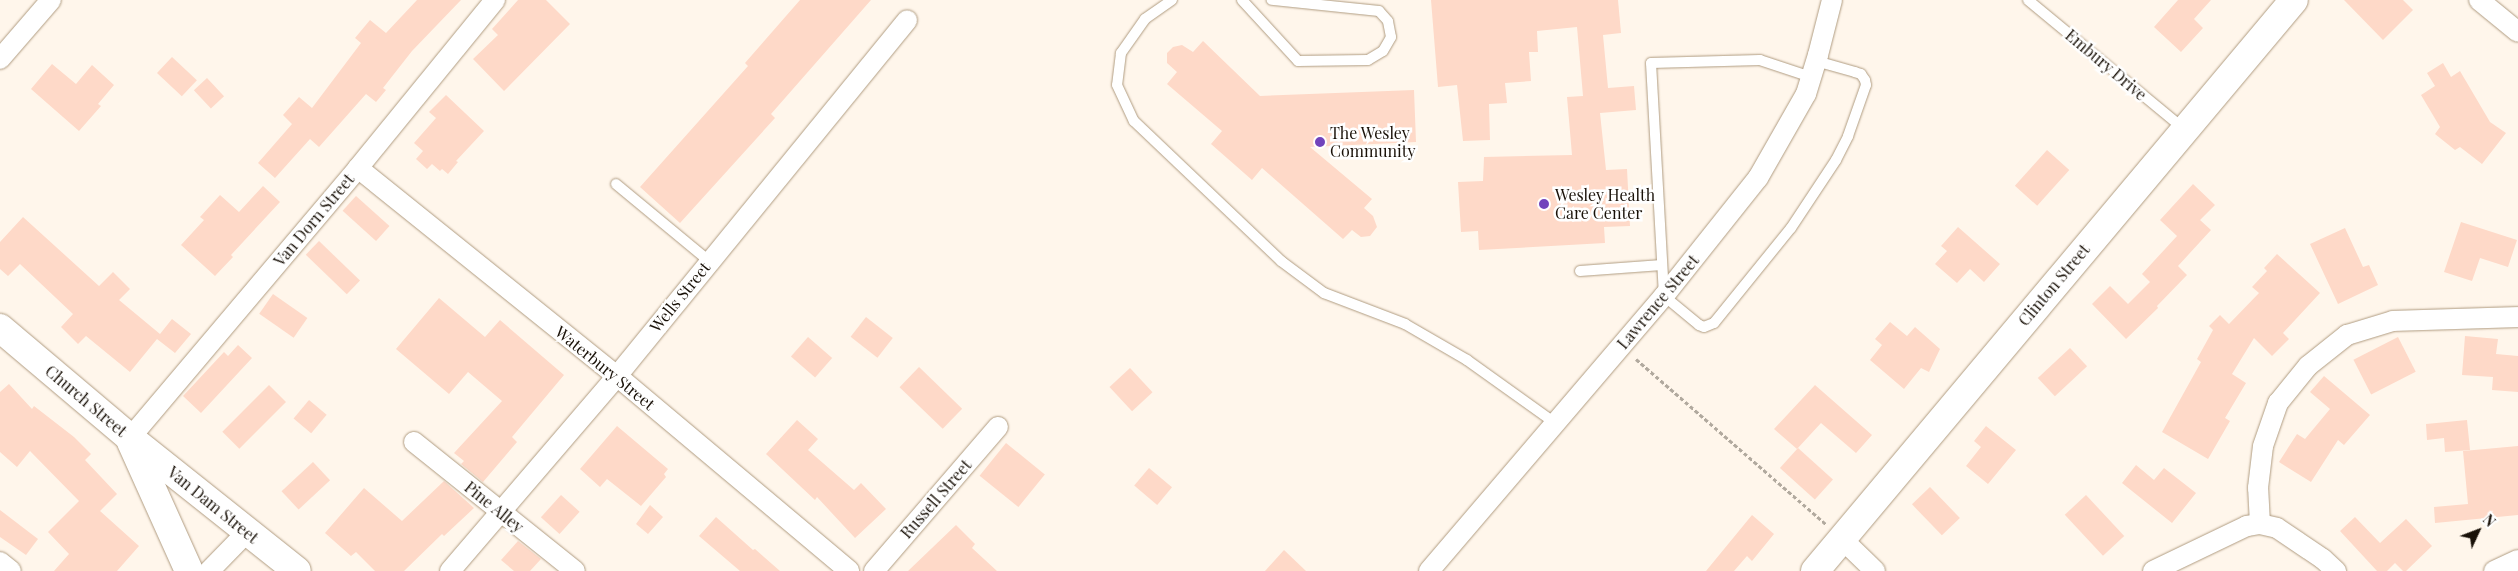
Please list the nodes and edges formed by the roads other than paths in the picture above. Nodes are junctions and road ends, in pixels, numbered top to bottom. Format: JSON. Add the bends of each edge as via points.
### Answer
{"nodes":[{"id":1,"x":51,"y":0,"type":"edge"},
{"id":2,"x":495,"y":0,"type":"edge"},
{"id":3,"x":1172,"y":0,"type":"edge"},
{"id":4,"x":1242,"y":0,"type":"edge"},
{"id":5,"x":1272,"y":0,"type":"edge"},
{"id":6,"x":1832,"y":0,"type":"edge"},
{"id":7,"x":2028,"y":0,"type":"edge"},
{"id":8,"x":2294,"y":0,"type":"edge"},
{"id":9,"x":2479,"y":0,"type":"edge"},
{"id":10,"x":907,"y":20,"type":"dead end"},
{"id":11,"x":2518,"y":32,"type":"edge"},
{"id":12,"x":0,"y":59,"type":"edge"},
{"id":13,"x":1814,"y":69,"type":"junction"},
{"id":14,"x":2184,"y":129,"type":"junction"},
{"id":15,"x":358,"y":168,"type":"junction"},
{"id":16,"x":616,"y":184,"type":"dead end"},
{"id":17,"x":709,"y":261,"type":"junction"},
{"id":18,"x":1662,"y":265,"type":"junction"},
{"id":19,"x":1580,"y":272,"type":"dead end"},
{"id":20,"x":1664,"y":296,"type":"junction"},
{"id":21,"x":2518,"y":317,"type":"edge"},
{"id":22,"x":0,"y":328,"type":"edge"},
{"id":23,"x":617,"y":376,"type":"junction"},
{"id":24,"x":1555,"y":423,"type":"junction"},
{"id":25,"x":998,"y":427,"type":"dead end"},
{"id":26,"x":130,"y":438,"type":"junction"},
{"id":27,"x":414,"y":442,"type":"dead end"},
{"id":28,"x":501,"y":512,"type":"junction"},
{"id":29,"x":2260,"y":524,"type":"junction"},
{"id":30,"x":247,"y":532,"type":"junction"},
{"id":31,"x":1842,"y":539,"type":"junction"},
{"id":32,"x":2518,"y":560,"type":"edge"},
{"id":33,"x":0,"y":562,"type":"edge"},
{"id":34,"x":11,"y":571,"type":"edge"},
{"id":35,"x":189,"y":571,"type":"edge"},
{"id":36,"x":209,"y":571,"type":"edge"},
{"id":37,"x":297,"y":571,"type":"edge"},
{"id":38,"x":450,"y":571,"type":"edge"},
{"id":39,"x":575,"y":571,"type":"edge"},
{"id":40,"x":849,"y":571,"type":"edge"},
{"id":41,"x":874,"y":571,"type":"edge"},
{"id":42,"x":1430,"y":571,"type":"edge"},
{"id":43,"x":1815,"y":571,"type":"edge"},
{"id":44,"x":1875,"y":571,"type":"edge"},
{"id":45,"x":2153,"y":571,"type":"edge"},
{"id":46,"x":2336,"y":571,"type":"edge"},
{"id":47,"x":2494,"y":571,"type":"edge"}],
"edges":[{"from":1,"to":12,"type":"street"},
{"from":2,"to":15,"type":"street","name":"Van Dorn Street"},
{"from":3,"to":24,"type":"lane","via":[[1145,19],[1121,54],[1117,84],[1134,121],[1281,261],[1324,293],[1405,324],[1467,360]]},
{"from":4,"to":5,"type":"lane","via":[[1298,61],[1368,60],[1383,51],[1391,37],[1388,21],[1379,11]]},
{"from":6,"to":13,"type":"street","name":"Lawrence Street"},
{"from":7,"to":14,"type":"lane","name":"Embury Drive"},
{"from":8,"to":14,"type":"street","name":"Clinton Street"},
{"from":9,"to":11,"type":"street"},
{"from":10,"to":17,"type":"street","name":"Wells Street"},
{"from":13,"to":18,"type":"lane","via":[[1760,60],[1651,63]]},
{"from":13,"to":20,"type":"street","name":"Lawrence Street","via":[[1806,94],[1758,178]]},
{"from":13,"to":20,"type":"lane","via":[[1861,74],[1866,85],[1836,160],[1791,228],[1714,323],[1704,327],[1699,325]]},
{"from":14,"to":31,"type":"street","name":"Clinton Street"},
{"from":15,"to":23,"type":"street","name":"Waterbury Street"},
{"from":15,"to":26,"type":"street","name":"Van Dorn Street"},
{"from":16,"to":17,"type":"lane"},
{"from":17,"to":23,"type":"street","name":"Wells Street"},
{"from":18,"to":19,"type":"lane"},
{"from":18,"to":20,"type":"lane"},
{"from":20,"to":24,"type":"street","name":"Lawrence Street"},
{"from":21,"to":29,"type":"street","via":[[2393,321],[2346,335],[2308,366],[2278,403],[2263,446],[2258,488]]},
{"from":22,"to":26,"type":"street","name":"Church Street"},
{"from":23,"to":28,"type":"street","name":"Wells Street"},
{"from":23,"to":40,"type":"street","name":"Waterbury Street"},
{"from":24,"to":42,"type":"street","name":"Lawrence Street"},
{"from":25,"to":41,"type":"street","name":"Russell Street"},
{"from":26,"to":30,"type":"street","name":"Van Dam Street"},
{"from":26,"to":35,"type":"street","name":"Church Street"},
{"from":27,"to":28,"type":"street","name":"Pine Alley"},
{"from":28,"to":38,"type":"street","name":"Wells Street"},
{"from":28,"to":39,"type":"street","name":"Pine Alley"},
{"from":29,"to":45,"type":"street","via":[[2247,526]]},
{"from":29,"to":46,"type":"street","via":[[2277,528]]},
{"from":30,"to":36,"type":"street"},
{"from":30,"to":37,"type":"street","name":"Van Dam Street"},
{"from":31,"to":43,"type":"street","name":"Clinton Street"},
{"from":31,"to":44,"type":"street"},
{"from":32,"to":47,"type":"street"},
{"from":33,"to":34,"type":"street"}]}
